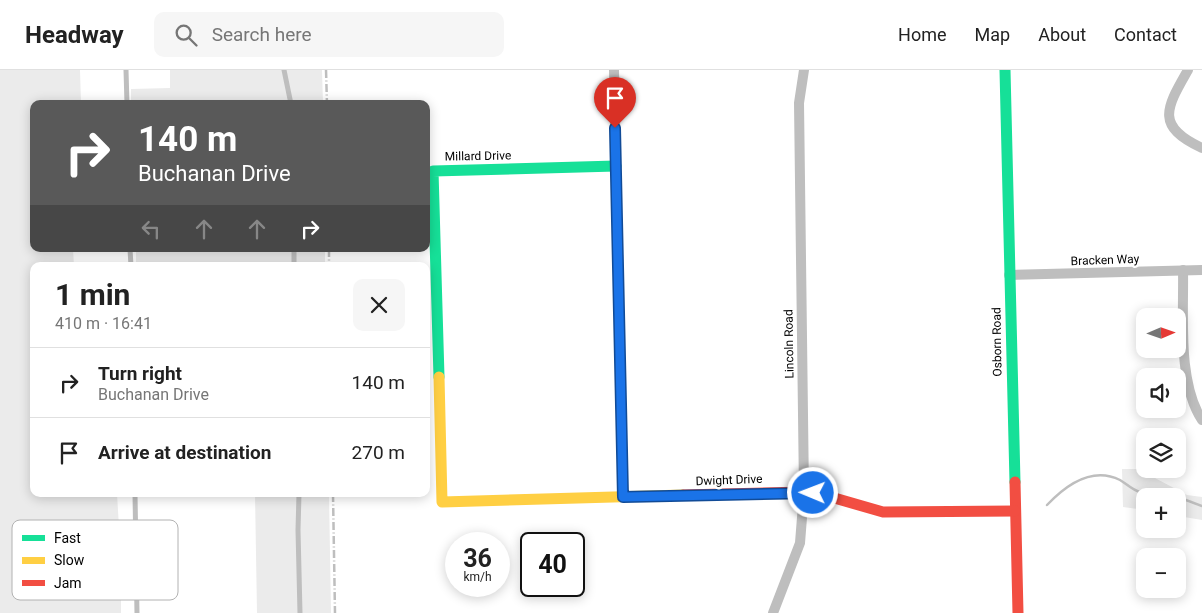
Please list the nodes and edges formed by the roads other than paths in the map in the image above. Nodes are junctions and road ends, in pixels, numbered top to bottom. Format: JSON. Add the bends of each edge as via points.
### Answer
{"nodes":[{"id":1,"x":126,"y":70,"type":"edge"},
{"id":2,"x":284,"y":70,"type":"edge"},
{"id":3,"x":614,"y":70,"type":"edge"},
{"id":4,"x":804,"y":70,"type":"edge"},
{"id":5,"x":1005,"y":70,"type":"edge"},
{"id":6,"x":1188,"y":70,"type":"edge"},
{"id":7,"x":127,"y":100,"type":"edge"},
{"id":8,"x":290,"y":100,"type":"edge"},
{"id":9,"x":1202,"y":148,"type":"edge"},
{"id":10,"x":616,"y":166,"type":"junction"},
{"id":11,"x":1183,"y":270,"type":"junction"},
{"id":12,"x":1202,"y":270,"type":"edge"},
{"id":13,"x":1010,"y":275,"type":"junction"},
{"id":14,"x":1202,"y":420,"type":"edge"},
{"id":15,"x":804,"y":492,"type":"junction"},
{"id":16,"x":135,"y":497,"type":"edge"},
{"id":17,"x":299,"y":497,"type":"edge"},
{"id":18,"x":623,"y":497,"type":"junction"},
{"id":19,"x":442,"y":502,"type":"joint"},
{"id":20,"x":1014,"y":511,"type":"junction"},
{"id":21,"x":135,"y":520,"type":"edge"},
{"id":22,"x":137,"y":600,"type":"edge"},
{"id":23,"x":137,"y":613,"type":"edge"},
{"id":24,"x":300,"y":613,"type":"edge"},
{"id":25,"x":773,"y":613,"type":"edge"},
{"id":26,"x":1018,"y":613,"type":"edge"}],
"edges":[{"from":1,"to":7,"type":"lane"},
{"from":2,"to":8,"type":"lane"},
{"from":3,"to":10,"type":"street"},
{"from":4,"to":15,"type":"street","name":"Lincoln Road","via":[[799,103]]},
{"from":5,"to":13,"type":"street","name":"Osborn Road"},
{"from":6,"to":9,"type":"street","via":[[1170,102],[1169,116],[1174,129]]},
{"from":10,"to":18,"type":"street"},
{"from":10,"to":19,"type":"street","name":"Millard Drive","via":[[433,171]]},
{"from":11,"to":12,"type":"street","name":"Bracken Way"},
{"from":11,"to":13,"type":"street","name":"Bracken Way"},
{"from":11,"to":14,"type":"street","via":[[1185,363],[1191,393]]},
{"from":13,"to":20,"type":"street","name":"Osborn Road"},
{"from":15,"to":18,"type":"street","name":"Dwight Drive"},
{"from":15,"to":20,"type":"street","name":"Dwight Drive","via":[[824,494],[883,512]]},
{"from":15,"to":25,"type":"street","name":"Lincoln Road","via":[[800,543]]},
{"from":16,"to":21,"type":"lane"},
{"from":17,"to":24,"type":"lane"},
{"from":18,"to":19,"type":"street","name":"Dwight Drive"},
{"from":20,"to":26,"type":"street","name":"Osborn Road"},
{"from":22,"to":23,"type":"lane"}]}
